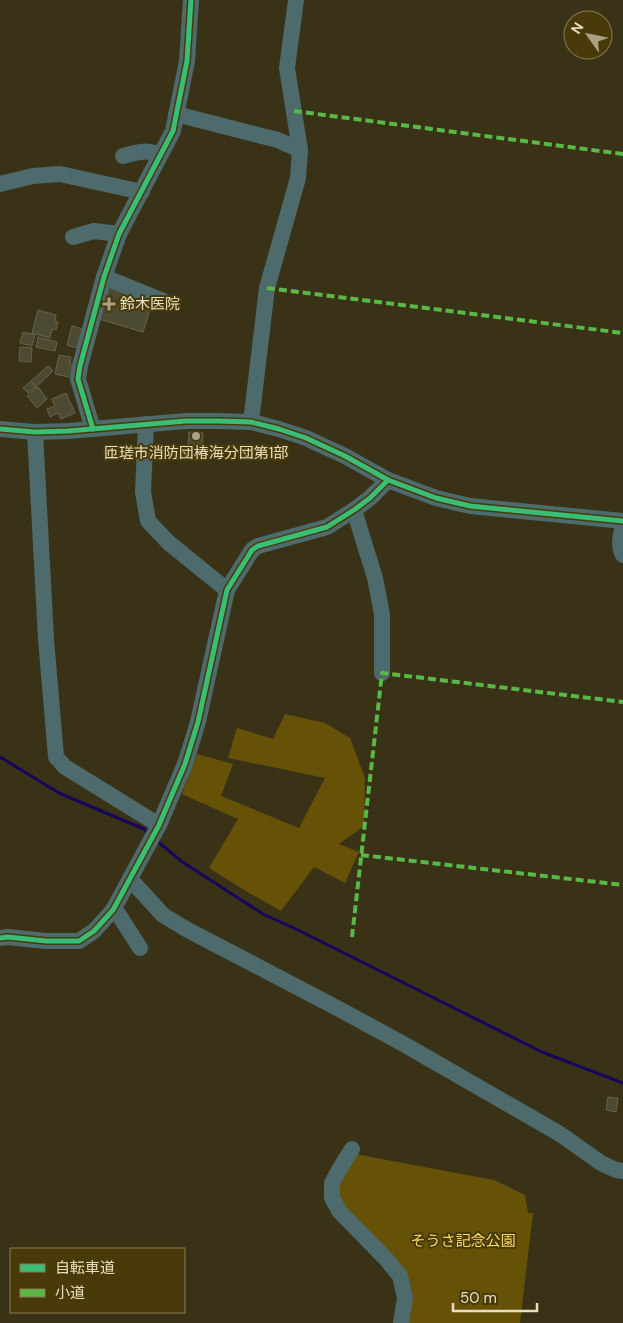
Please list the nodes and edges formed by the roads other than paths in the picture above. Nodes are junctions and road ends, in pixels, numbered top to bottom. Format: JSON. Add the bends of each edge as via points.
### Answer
{"nodes":[{"id":1,"x":191,"y":0,"type":"edge"},
{"id":2,"x":296,"y":0,"type":"edge"},
{"id":3,"x":176,"y":114,"type":"junction"},
{"id":4,"x":300,"y":150,"type":"junction"},
{"id":5,"x":160,"y":155,"type":"junction"},
{"id":6,"x":122,"y":156,"type":"dead end"},
{"id":7,"x":0,"y":184,"type":"edge"},
{"id":8,"x":139,"y":196,"type":"junction"},
{"id":9,"x":115,"y":199,"type":"dead end"},
{"id":10,"x":119,"y":234,"type":"junction"},
{"id":11,"x":73,"y":237,"type":"dead end"},
{"id":12,"x":104,"y":277,"type":"junction"},
{"id":13,"x":163,"y":301,"type":"dead end"},
{"id":14,"x":251,"y":422,"type":"junction"},
{"id":15,"x":146,"y":424,"type":"junction"},
{"id":16,"x":0,"y":428,"type":"edge"},
{"id":17,"x":93,"y":429,"type":"junction"},
{"id":18,"x":35,"y":432,"type":"junction"},
{"id":19,"x":388,"y":480,"type":"junction"},
{"id":20,"x":354,"y":510,"type":"junction"},
{"id":21,"x":623,"y":521,"type":"edge"},
{"id":22,"x":623,"y":527,"type":"edge"},
{"id":23,"x":623,"y":555,"type":"edge"},
{"id":24,"x":228,"y":590,"type":"junction"},
{"id":25,"x":382,"y":673,"type":"dead end"},
{"id":26,"x":158,"y":825,"type":"junction"},
{"id":27,"x":130,"y":879,"type":"junction"},
{"id":28,"x":114,"y":910,"type":"junction"},
{"id":29,"x":0,"y":938,"type":"edge"},
{"id":30,"x":140,"y":948,"type":"dead end"},
{"id":31,"x":352,"y":1149,"type":"dead end"},
{"id":32,"x":623,"y":1171,"type":"edge"},
{"id":33,"x":401,"y":1323,"type":"edge"}],
"edges":[{"from":1,"to":3,"type":"street","via":[[186,61]]},
{"from":2,"to":4,"type":"street","via":[[287,68]]},
{"from":3,"to":4,"type":"street","via":[[278,140]]},
{"from":3,"to":5,"type":"street","via":[[173,130]]},
{"from":4,"to":14,"type":"street","via":[[298,178],[267,288]]},
{"from":5,"to":6,"type":"street","via":[[142,151]]},
{"from":5,"to":8,"type":"street"},
{"from":7,"to":8,"type":"street","via":[[60,174]]},
{"from":8,"to":9,"type":"street"},
{"from":8,"to":10,"type":"street"},
{"from":10,"to":11,"type":"street","via":[[94,232]]},
{"from":10,"to":12,"type":"street"},
{"from":12,"to":13,"type":"street"},
{"from":12,"to":17,"type":"street","via":[[78,379]]},
{"from":14,"to":15,"type":"street"},
{"from":14,"to":19,"type":"street","via":[[306,438]]},
{"from":15,"to":17,"type":"street"},
{"from":15,"to":24,"type":"street","via":[[143,492],[148,521],[169,543]]},
{"from":16,"to":18,"type":"street"},
{"from":17,"to":18,"type":"street"},
{"from":18,"to":26,"type":"street","via":[[56,757],[65,767]]},
{"from":19,"to":20,"type":"street"},
{"from":19,"to":21,"type":"street","via":[[436,498],[470,506]]},
{"from":20,"to":24,"type":"street","via":[[326,527],[258,546],[252,550]]},
{"from":20,"to":25,"type":"street","via":[[375,578],[382,614]]},
{"from":22,"to":23,"type":"street","via":[[620,550]]},
{"from":24,"to":26,"type":"street","via":[[195,731],[185,764]]},
{"from":26,"to":27,"type":"street"},
{"from":27,"to":28,"type":"street"},
{"from":27,"to":32,"type":"street","via":[[163,914],[186,929],[406,1046],[560,1134],[601,1163]]},
{"from":28,"to":29,"type":"street","via":[[79,941]]},
{"from":28,"to":30,"type":"street"},
{"from":31,"to":33,"type":"street","via":[[332,1183],[332,1198],[340,1212],[400,1276],[405,1298]]}]}
